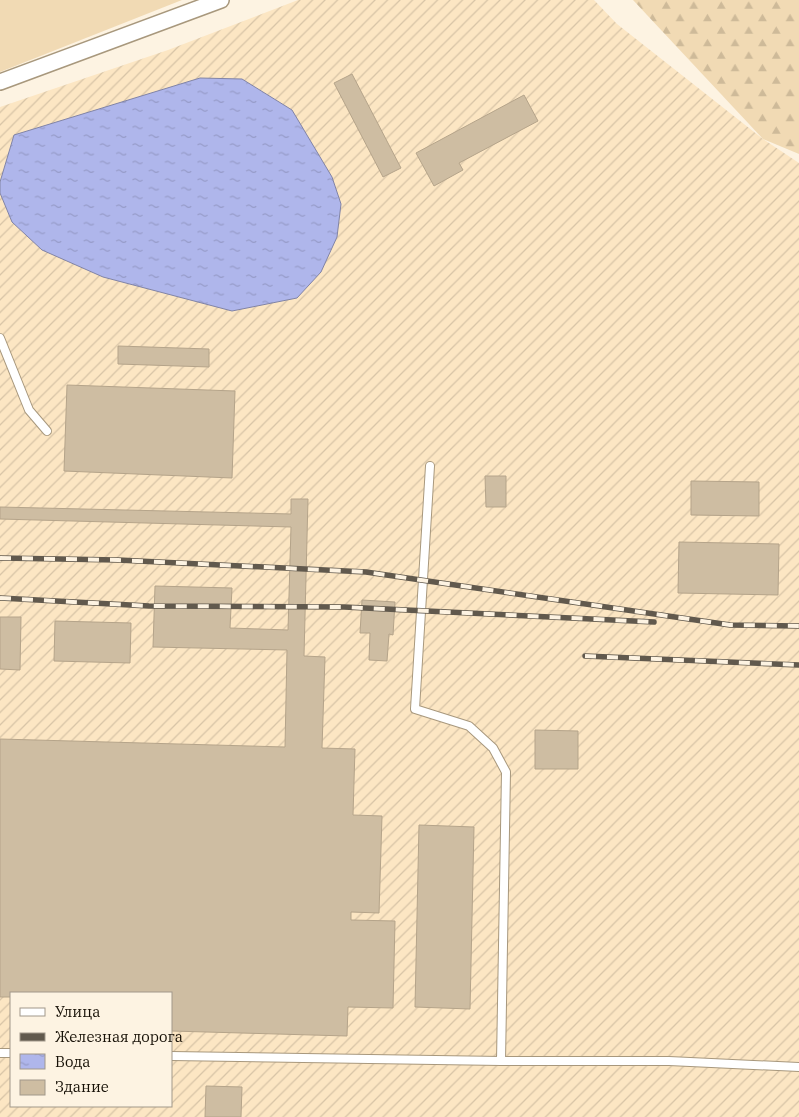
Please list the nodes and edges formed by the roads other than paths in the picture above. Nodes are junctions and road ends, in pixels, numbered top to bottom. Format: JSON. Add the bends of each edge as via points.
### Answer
{"nodes":[{"id":1,"x":221,"y":0,"type":"edge"},
{"id":2,"x":0,"y":82,"type":"edge"},
{"id":3,"x":0,"y":338,"type":"edge"},
{"id":4,"x":47,"y":430,"type":"dead end"},
{"id":5,"x":430,"y":466,"type":"dead end"},
{"id":6,"x":172,"y":1056,"type":"edge"},
{"id":7,"x":500,"y":1061,"type":"junction"},
{"id":8,"x":799,"y":1067,"type":"edge"}],
"edges":[{"from":1,"to":2,"type":"street"},
{"from":3,"to":4,"type":"lane","via":[[29,410]]},
{"from":5,"to":7,"type":"lane","via":[[415,709],[469,726],[493,748],[506,772]]},
{"from":6,"to":7,"type":"lane"},
{"from":7,"to":8,"type":"lane","via":[[669,1061]]}]}
